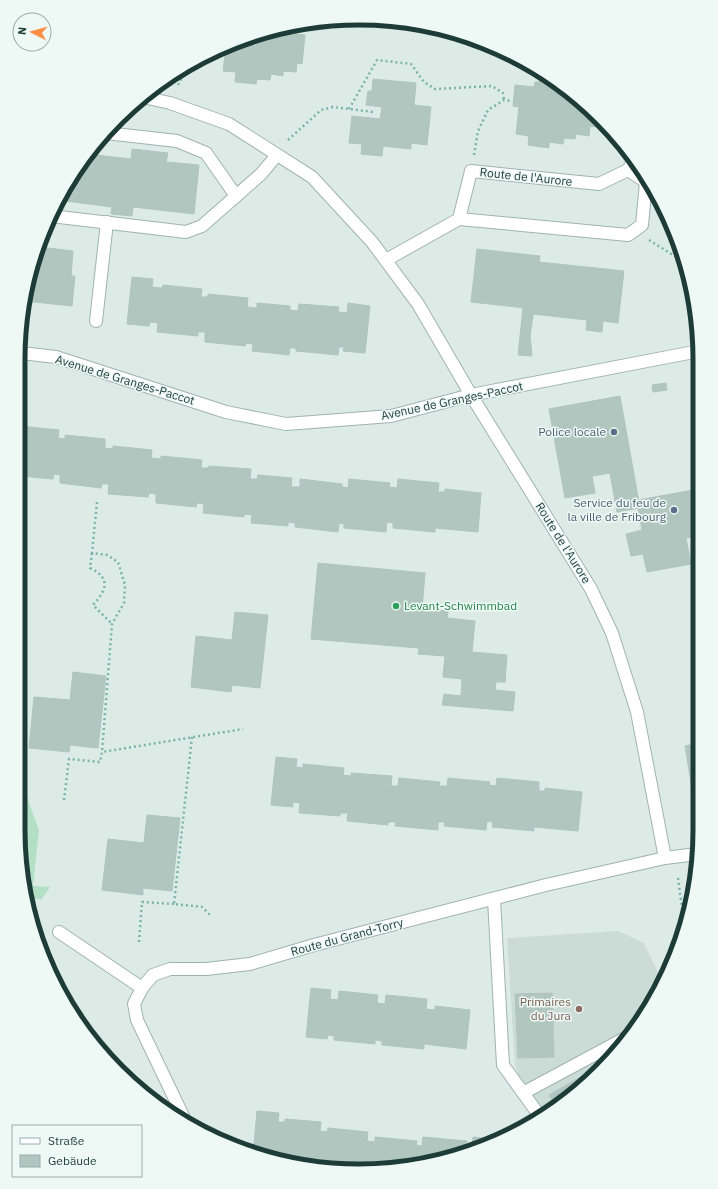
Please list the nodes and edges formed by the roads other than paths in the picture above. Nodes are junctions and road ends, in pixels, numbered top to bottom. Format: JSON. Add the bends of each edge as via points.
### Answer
{"nodes":[{"id":1,"x":151,"y":98,"type":"edge"},
{"id":2,"x":113,"y":134,"type":"edge"},
{"id":3,"x":277,"y":155,"type":"junction"},
{"id":4,"x":631,"y":165,"type":"edge"},
{"id":5,"x":645,"y":188,"type":"edge"},
{"id":6,"x":236,"y":196,"type":"junction"},
{"id":7,"x":56,"y":217,"type":"edge"},
{"id":8,"x":459,"y":219,"type":"junction"},
{"id":9,"x":107,"y":222,"type":"junction"},
{"id":10,"x":386,"y":260,"type":"junction"},
{"id":11,"x":96,"y":321,"type":"dead end"},
{"id":12,"x":693,"y":352,"type":"edge"},
{"id":13,"x":25,"y":353,"type":"edge"},
{"id":14,"x":471,"y":395,"type":"junction"},
{"id":15,"x":692,"y":855,"type":"edge"},
{"id":16,"x":666,"y":858,"type":"junction"},
{"id":17,"x":494,"y":899,"type":"junction"},
{"id":18,"x":59,"y":932,"type":"dead end"},
{"id":19,"x":142,"y":988,"type":"junction"},
{"id":20,"x":615,"y":1043,"type":"edge"},
{"id":21,"x":523,"y":1093,"type":"junction"},
{"id":22,"x":182,"y":1113,"type":"edge"},
{"id":23,"x":537,"y":1113,"type":"edge"}],
"edges":[{"from":1,"to":3,"type":"street","name":"Route de l'Aurore","via":[[170,102],[229,124]]},
{"from":2,"to":6,"type":"street","via":[[178,141],[206,153]]},
{"from":3,"to":6,"type":"street","via":[[261,174]]},
{"from":3,"to":10,"type":"street","name":"Route de l'Aurore","via":[[312,177]]},
{"from":4,"to":8,"type":"street","name":"Route de l'Aurore","via":[[599,184],[471,171]]},
{"from":5,"to":8,"type":"street","via":[[642,225],[628,235]]},
{"from":6,"to":9,"type":"street","via":[[202,226],[186,232]]},
{"from":7,"to":9,"type":"street"},
{"from":8,"to":10,"type":"street"},
{"from":9,"to":11,"type":"street"},
{"from":10,"to":14,"type":"street","name":"Route de l'Aurore","via":[[418,304]]},
{"from":12,"to":14,"type":"street","name":"Avenue de Granges-Paccot"},
{"from":13,"to":14,"type":"street","name":"Avenue de Granges-Paccot","via":[[56,357],[226,412],[286,424],[391,416]]},
{"from":14,"to":16,"type":"street","name":"Route de l'Aurore","via":[[591,589],[612,633],[637,712]]},
{"from":15,"to":16,"type":"street","name":"Route du Grand-Torry"},
{"from":16,"to":17,"type":"street","name":"Route du Grand-Torry"},
{"from":17,"to":19,"type":"street","name":"Route du Grand-Torry","via":[[250,964],[206,969],[170,969],[153,975]]},
{"from":17,"to":21,"type":"street","via":[[504,1065]]},
{"from":18,"to":19,"type":"street"},
{"from":19,"to":22,"type":"street","name":"Route du Grand-Torry","via":[[134,1004],[136,1020]]},
{"from":20,"to":21,"type":"street"},
{"from":21,"to":23,"type":"street"}]}
